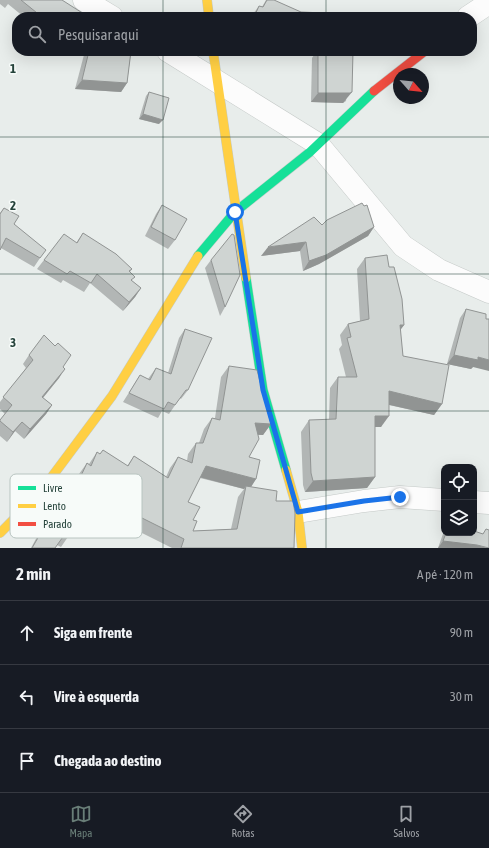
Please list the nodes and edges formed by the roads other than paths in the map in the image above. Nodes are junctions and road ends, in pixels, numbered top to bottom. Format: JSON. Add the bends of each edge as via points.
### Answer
{"nodes":[{"id":1,"x":84,"y":0,"type":"edge"},
{"id":2,"x":207,"y":0,"type":"edge"},
{"id":3,"x":489,"y":3,"type":"edge"},
{"id":4,"x":104,"y":12,"type":"edge"},
{"id":5,"x":208,"y":12,"type":"edge"},
{"id":6,"x":476,"y":12,"type":"edge"},
{"id":7,"x":176,"y":56,"type":"edge"},
{"id":8,"x":214,"y":56,"type":"edge"},
{"id":9,"x":419,"y":56,"type":"edge"},
{"id":10,"x":217,"y":80,"type":"junction"},
{"id":11,"x":318,"y":144,"type":"junction"},
{"id":12,"x":235,"y":212,"type":"junction"},
{"id":13,"x":489,"y":292,"type":"edge"},
{"id":14,"x":53,"y":474,"type":"edge"},
{"id":15,"x":441,"y":500,"type":"edge"},
{"id":16,"x":477,"y":502,"type":"edge"},
{"id":17,"x":489,"y":503,"type":"edge"},
{"id":18,"x":298,"y":512,"type":"junction"},
{"id":19,"x":10,"y":523,"type":"edge"},
{"id":20,"x":0,"y":533,"type":"edge"},
{"id":21,"x":302,"y":548,"type":"edge"}],
"edges":[{"from":1,"to":4,"type":"street"},
{"from":2,"to":5,"type":"street"},
{"from":3,"to":6,"type":"street"},
{"from":7,"to":10,"type":"street"},
{"from":8,"to":10,"type":"street"},
{"from":9,"to":11,"type":"street","via":[[377,88]]},
{"from":10,"to":11,"type":"street"},
{"from":10,"to":12,"type":"street"},
{"from":11,"to":12,"type":"street"},
{"from":11,"to":13,"type":"street","via":[[403,246],[439,270]]},
{"from":12,"to":14,"type":"street","via":[[199,255],[112,396]]},
{"from":12,"to":18,"type":"street","via":[[263,390]]},
{"from":15,"to":18,"type":"street","via":[[400,497]]},
{"from":16,"to":17,"type":"street"},
{"from":18,"to":21,"type":"street"},
{"from":19,"to":20,"type":"street"}]}
